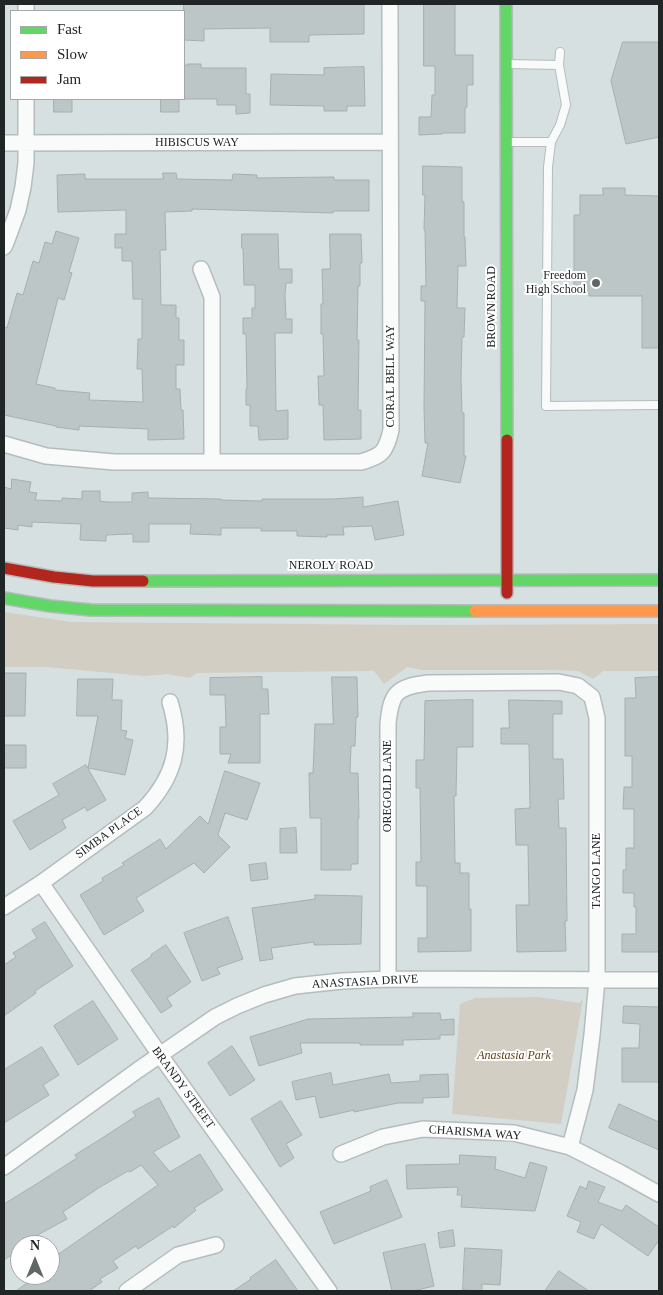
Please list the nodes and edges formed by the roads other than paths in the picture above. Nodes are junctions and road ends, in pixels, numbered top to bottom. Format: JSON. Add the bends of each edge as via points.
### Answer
{"nodes":[{"id":1,"x":390,"y":4,"type":"edge"},
{"id":2,"x":506,"y":4,"type":"edge"},
{"id":3,"x":560,"y":52,"type":"dead end"},
{"id":4,"x":506,"y":64,"type":"junction"},
{"id":5,"x":559,"y":65,"type":"junction"},
{"id":6,"x":26,"y":100,"type":"edge"},
{"id":7,"x":390,"y":142,"type":"junction"},
{"id":8,"x":506,"y":142,"type":"junction"},
{"id":9,"x":552,"y":142,"type":"junction"},
{"id":10,"x":4,"y":143,"type":"edge"},
{"id":11,"x":26,"y":143,"type":"junction"},
{"id":12,"x":4,"y":247,"type":"edge"},
{"id":13,"x":201,"y":269,"type":"dead end"},
{"id":14,"x":659,"y":405,"type":"edge"},
{"id":15,"x":4,"y":444,"type":"edge"},
{"id":16,"x":212,"y":462,"type":"junction"},
{"id":17,"x":4,"y":568,"type":"edge"},
{"id":18,"x":506,"y":580,"type":"junction"},
{"id":19,"x":659,"y":580,"type":"edge"},
{"id":20,"x":4,"y":598,"type":"edge"},
{"id":21,"x":625,"y":598,"type":"dead end"},
{"id":22,"x":507,"y":610,"type":"junction"},
{"id":23,"x":604,"y":611,"type":"junction"},
{"id":24,"x":659,"y":611,"type":"edge"},
{"id":25,"x":492,"y":682,"type":"joint"},
{"id":26,"x":170,"y":702,"type":"dead end"},
{"id":27,"x":41,"y":883,"type":"junction"},
{"id":28,"x":4,"y":907,"type":"edge"},
{"id":29,"x":388,"y":978,"type":"junction"},
{"id":30,"x":597,"y":979,"type":"junction"},
{"id":31,"x":659,"y":980,"type":"edge"},
{"id":32,"x":160,"y":1055,"type":"junction"},
{"id":33,"x":570,"y":1147,"type":"junction"},
{"id":34,"x":341,"y":1154,"type":"dead end"},
{"id":35,"x":4,"y":1167,"type":"edge"},
{"id":36,"x":659,"y":1194,"type":"edge"},
{"id":37,"x":216,"y":1245,"type":"dead end"},
{"id":38,"x":127,"y":1291,"type":"edge"},
{"id":39,"x":329,"y":1291,"type":"edge"}],
"edges":[{"from":1,"to":7,"type":"street","name":"CORAL BELL WAY"},
{"from":2,"to":4,"type":"street","name":"BROWN ROAD"},
{"from":3,"to":5,"type":"lane"},
{"from":4,"to":5,"type":"lane"},
{"from":4,"to":8,"type":"street","name":"BROWN ROAD"},
{"from":5,"to":9,"type":"lane","via":[[566,105]]},
{"from":6,"to":11,"type":"street"},
{"from":7,"to":11,"type":"street","name":"HIBISCUS WAY"},
{"from":7,"to":16,"type":"street","name":"CORAL BELL WAY","via":[[391,430],[388,446],[376,458],[361,462]]},
{"from":8,"to":9,"type":"lane"},
{"from":8,"to":18,"type":"street","name":"BROWN ROAD"},
{"from":9,"to":14,"type":"lane","via":[[548,167],[546,406]]},
{"from":10,"to":11,"type":"street","name":"HIBISCUS WAY"},
{"from":11,"to":12,"type":"street","via":[[23,187]]},
{"from":13,"to":16,"type":"street","via":[[212,297]]},
{"from":15,"to":16,"type":"street","name":"CORAL BELL WAY","via":[[46,456],[114,462]]},
{"from":17,"to":18,"type":"street","name":"NEROLY ROAD","via":[[93,581]]},
{"from":18,"to":19,"type":"street","name":"NEROLY ROAD"},
{"from":18,"to":22,"type":"street","name":"BROWN ROAD"},
{"from":20,"to":22,"type":"street","via":[[91,610]]},
{"from":21,"to":23,"type":"street"},
{"from":22,"to":23,"type":"street"},
{"from":23,"to":24,"type":"street"},
{"from":25,"to":29,"type":"street","name":"OREGOLD LANE","via":[[409,685],[399,690],[393,699],[388,733]]},
{"from":25,"to":30,"type":"street","name":"TANGO LANE","via":[[559,682],[578,686],[592,697],[597,718]]},
{"from":26,"to":27,"type":"street","name":"SIMBA PLACE","via":[[175,718],[176,749],[173,764],[156,796]]},
{"from":27,"to":28,"type":"street","name":"SIMBA PLACE"},
{"from":27,"to":32,"type":"street","name":"BRANDY STREET"},
{"from":29,"to":30,"type":"street","name":"ANASTASIA DRIVE"},
{"from":29,"to":32,"type":"street","name":"ANASTASIA DRIVE","via":[[296,986],[264,996],[215,1017]]},
{"from":30,"to":31,"type":"street","name":"ANASTASIA DRIVE"},
{"from":30,"to":33,"type":"street","name":"TANGO LANE","via":[[585,1090]]},
{"from":32,"to":35,"type":"street","name":"ANASTASIA DRIVE"},
{"from":32,"to":39,"type":"street","name":"BRANDY STREET"},
{"from":33,"to":34,"type":"street","name":"CHARISMA WAY","via":[[514,1133],[423,1129],[383,1137]]},
{"from":33,"to":36,"type":"street","name":"CHARISMA WAY"},
{"from":37,"to":38,"type":"street","via":[[178,1255]]}]}
